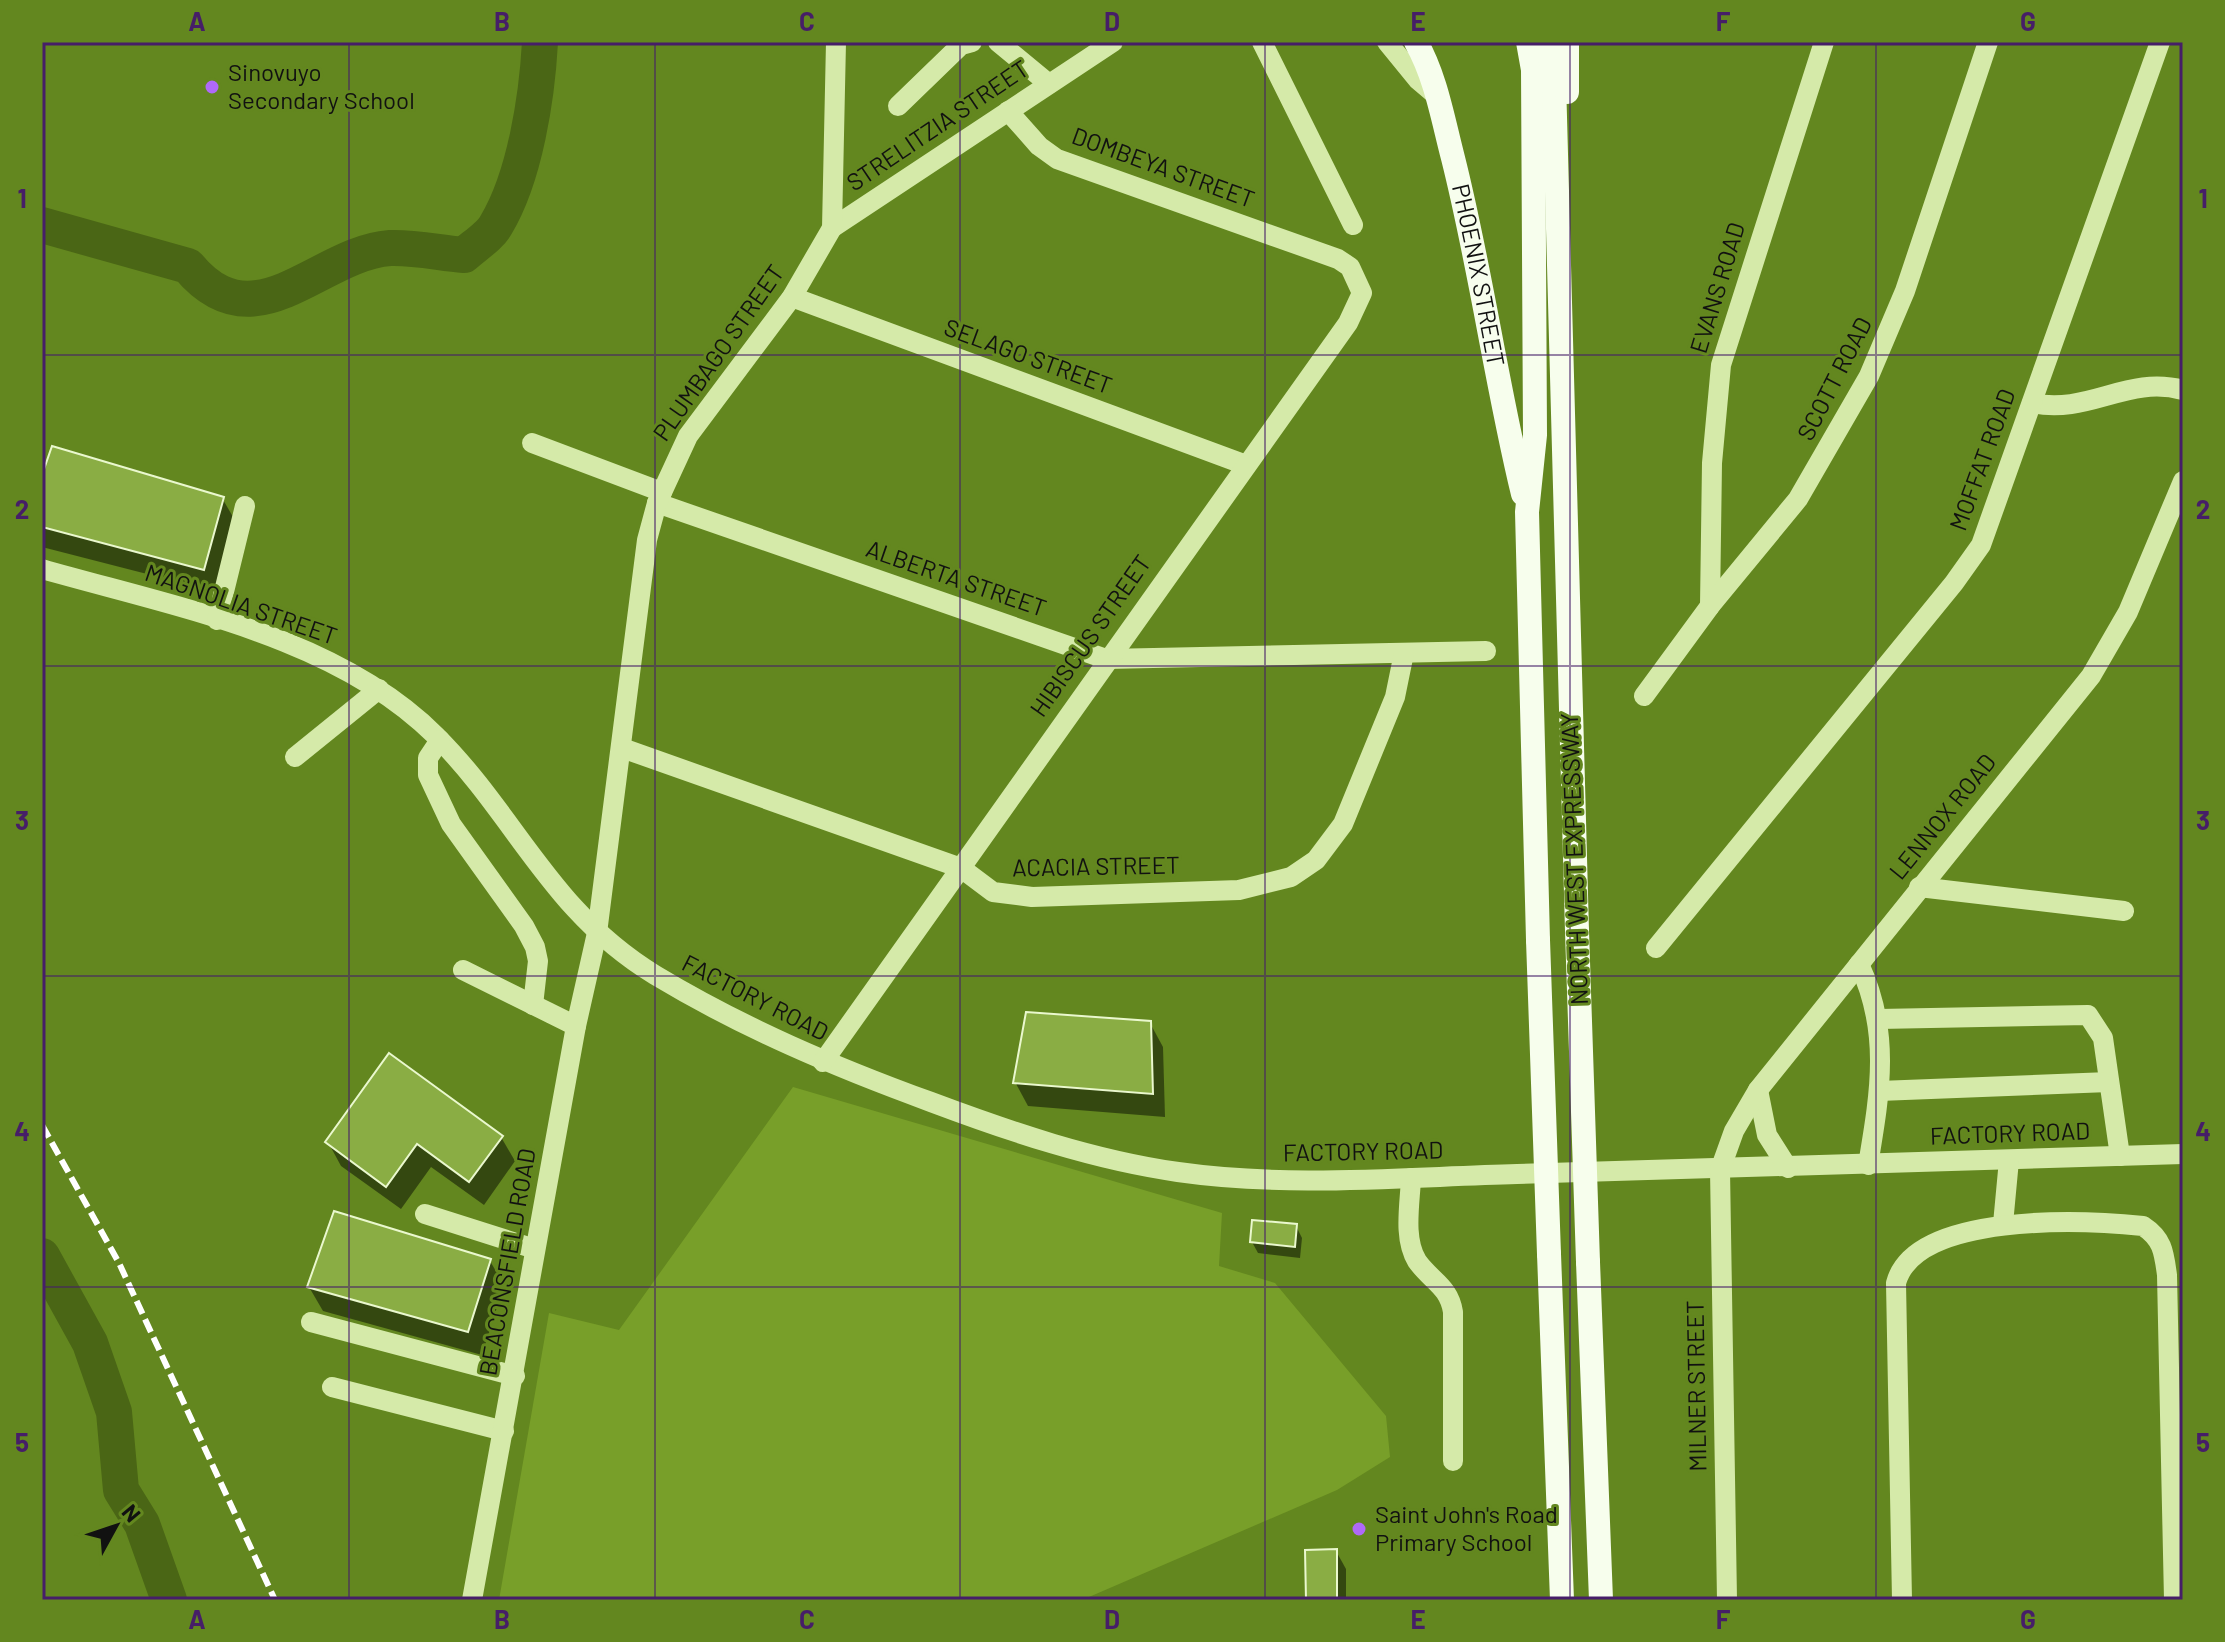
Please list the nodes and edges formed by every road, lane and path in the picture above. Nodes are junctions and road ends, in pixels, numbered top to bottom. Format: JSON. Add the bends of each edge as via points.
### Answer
{"nodes":[{"id":1,"x":836,"y":42,"type":"edge"},
{"id":2,"x":972,"y":42,"type":"edge"},
{"id":3,"x":998,"y":42,"type":"edge"},
{"id":4,"x":1113,"y":42,"type":"edge"},
{"id":5,"x":1262,"y":42,"type":"edge"},
{"id":6,"x":1387,"y":42,"type":"edge"},
{"id":7,"x":1416,"y":42,"type":"edge"},
{"id":8,"x":1528,"y":42,"type":"edge"},
{"id":9,"x":1547,"y":42,"type":"edge"},
{"id":10,"x":1567,"y":42,"type":"edge"},
{"id":11,"x":1824,"y":42,"type":"edge"},
{"id":12,"x":1988,"y":42,"type":"edge"},
{"id":13,"x":2160,"y":42,"type":"edge"},
{"id":14,"x":1049,"y":84,"type":"junction"},
{"id":15,"x":1438,"y":97,"type":"junction"},
{"id":16,"x":898,"y":106,"type":"dead end"},
{"id":17,"x":1008,"y":111,"type":"junction"},
{"id":18,"x":1353,"y":225,"type":"dead end"},
{"id":19,"x":832,"y":228,"type":"junction"},
{"id":20,"x":1317,"y":250,"type":"joint"},
{"id":21,"x":1558,"y":273,"type":"junction"},
{"id":22,"x":792,"y":297,"type":"junction"},
{"id":23,"x":2183,"y":390,"type":"edge"},
{"id":24,"x":2032,"y":403,"type":"junction"},
{"id":25,"x":532,"y":443,"type":"dead end"},
{"id":26,"x":1246,"y":465,"type":"junction"},
{"id":27,"x":2183,"y":481,"type":"edge"},
{"id":28,"x":660,"y":497,"type":"junction"},
{"id":29,"x":245,"y":506,"type":"dead end"},
{"id":30,"x":1527,"y":512,"type":"junction"},
{"id":31,"x":42,"y":569,"type":"edge"},
{"id":32,"x":1710,"y":606,"type":"junction"},
{"id":33,"x":217,"y":620,"type":"junction"},
{"id":34,"x":1486,"y":651,"type":"dead end"},
{"id":35,"x":1404,"y":653,"type":"junction"},
{"id":36,"x":1106,"y":659,"type":"junction"},
{"id":37,"x":379,"y":689,"type":"junction"},
{"id":38,"x":1644,"y":696,"type":"dead end"},
{"id":39,"x":440,"y":740,"type":"junction"},
{"id":40,"x":622,"y":748,"type":"junction"},
{"id":41,"x":295,"y":757,"type":"dead end"},
{"id":42,"x":961,"y":868,"type":"junction"},
{"id":43,"x":1919,"y":887,"type":"junction"},
{"id":44,"x":2124,"y":911,"type":"dead end"},
{"id":45,"x":597,"y":933,"type":"junction"},
{"id":46,"x":1656,"y":948,"type":"dead end"},
{"id":47,"x":1859,"y":964,"type":"junction"},
{"id":48,"x":463,"y":970,"type":"dead end"},
{"id":49,"x":533,"y":1005,"type":"junction"},
{"id":50,"x":1879,"y":1019,"type":"junction"},
{"id":51,"x":576,"y":1026,"type":"junction"},
{"id":52,"x":823,"y":1062,"type":"junction"},
{"id":53,"x":2109,"y":1082,"type":"junction"},
{"id":54,"x":1758,"y":1090,"type":"junction"},
{"id":55,"x":1879,"y":1091,"type":"junction"},
{"id":56,"x":2183,"y":1154,"type":"edge"},
{"id":57,"x":2120,"y":1156,"type":"junction"},
{"id":58,"x":2009,"y":1160,"type":"junction"},
{"id":59,"x":1868,"y":1165,"type":"junction"},
{"id":60,"x":1788,"y":1168,"type":"junction"},
{"id":61,"x":1720,"y":1170,"type":"junction"},
{"id":62,"x":1411,"y":1178,"type":"junction"},
{"id":63,"x":425,"y":1214,"type":"dead end"},
{"id":64,"x":2003,"y":1224,"type":"junction"},
{"id":65,"x":535,"y":1249,"type":"junction"},
{"id":66,"x":311,"y":1322,"type":"dead end"},
{"id":67,"x":515,"y":1376,"type":"junction"},
{"id":68,"x":332,"y":1387,"type":"dead end"},
{"id":69,"x":504,"y":1431,"type":"junction"},
{"id":70,"x":1453,"y":1461,"type":"dead end"},
{"id":71,"x":472,"y":1600,"type":"edge"},
{"id":72,"x":1562,"y":1600,"type":"edge"},
{"id":73,"x":1601,"y":1600,"type":"edge"},
{"id":74,"x":1727,"y":1600,"type":"edge"},
{"id":75,"x":1902,"y":1600,"type":"edge"},
{"id":76,"x":2174,"y":1600,"type":"edge"}],
"edges":[{"from":1,"to":19,"type":"street","name":"PLUMBAGO STREET"},
{"from":2,"to":16,"type":"street","via":[[961,45]]},
{"from":3,"to":14,"type":"street"},
{"from":4,"to":14,"type":"street","name":"STRELITZIA STREET"},
{"from":5,"to":18,"type":"street"},
{"from":6,"to":15,"type":"street"},
{"from":7,"to":15,"type":"main road","name":"PHOENIX STREET"},
{"from":8,"to":30,"type":"main road","via":[[1533,70],[1535,435]]},
{"from":9,"to":21,"type":"main road","name":"NORTH WEST EXPRESSWAY","via":[[1555,118]]},
{"from":10,"to":21,"type":"main road"},
{"from":11,"to":32,"type":"street","name":"EVANS ROAD","via":[[1721,365],[1712,463]]},
{"from":12,"to":32,"type":"street","name":"SCOTT ROAD","via":[[1905,291],[1869,376],[1798,499]]},
{"from":13,"to":24,"type":"street","name":"MOFFAT ROAD"},
{"from":14,"to":17,"type":"street","name":"STRELITZIA STREET"},
{"from":15,"to":30,"type":"main road","name":"PHOENIX STREET"},
{"from":17,"to":19,"type":"street","name":"STRELITZIA STREET"},
{"from":17,"to":20,"type":"street","name":"DOMBEYA STREET","via":[[1057,159]]},
{"from":19,"to":22,"type":"street","name":"PLUMBAGO STREET"},
{"from":20,"to":26,"type":"street","name":"HIBISCUS STREET","via":[[1350,267],[1362,293],[1359,306]]},
{"from":21,"to":73,"type":"main road","name":"NORTH WEST EXPRESSWAY","bridge":true},
{"from":22,"to":26,"type":"street","name":"SELAGO STREET"},
{"from":22,"to":28,"type":"street","name":"PLUMBAGO STREET","via":[[688,436]]},
{"from":23,"to":24,"type":"street","via":[[2148,385],[2068,408]]},
{"from":24,"to":46,"type":"street","name":"MOFFAT ROAD","via":[[1971,560]]},
{"from":25,"to":28,"type":"street","name":"ALBERTA STREET"},
{"from":26,"to":36,"type":"street","name":"HIBISCUS STREET"},
{"from":27,"to":43,"type":"street","name":"LENNOX ROAD","via":[[2104,656]]},
{"from":28,"to":36,"type":"street","name":"ALBERTA STREET"},
{"from":28,"to":40,"type":"street","name":"PLUMBAGO STREET","via":[[641,568]]},
{"from":29,"to":33,"type":"street"},
{"from":30,"to":72,"type":"main road","name":"NORTH WEST EXPRESSWAY","bridge":true},
{"from":31,"to":33,"type":"street","name":"MAGNOLIA STREET"},
{"from":32,"to":38,"type":"street","name":"SCOTT ROAD"},
{"from":33,"to":37,"type":"street","name":"MAGNOLIA STREET","via":[[324,658]]},
{"from":34,"to":35,"type":"street","name":"ALBERTA STREET"},
{"from":35,"to":36,"type":"street","name":"ALBERTA STREET"},
{"from":35,"to":42,"type":"street","name":"ACACIA STREET","via":[[1395,697],[1343,824],[1316,860],[1291,877],[1239,890],[1032,897],[993,892]]},
{"from":36,"to":42,"type":"street","name":"HIBISCUS STREET"},
{"from":37,"to":39,"type":"street","name":"MAGNOLIA STREET"},
{"from":37,"to":41,"type":"street"},
{"from":39,"to":45,"type":"street","name":"MAGNOLIA STREET","via":[[557,891]]},
{"from":39,"to":49,"type":"street","via":[[428,758],[428,775],[451,824],[535,947]]},
{"from":40,"to":42,"type":"street","name":"ACACIA STREET"},
{"from":40,"to":45,"type":"street","name":"PLUMBAGO STREET"},
{"from":42,"to":52,"type":"street","name":"HIBISCUS STREET"},
{"from":43,"to":44,"type":"street"},
{"from":43,"to":47,"type":"street","name":"LENNOX ROAD"},
{"from":45,"to":51,"type":"street","name":"BEACONSFIELD ROAD"},
{"from":45,"to":52,"type":"street","name":"FACTORY ROAD","via":[[662,979]]},
{"from":47,"to":50,"type":"street"},
{"from":47,"to":54,"type":"street","name":"LENNOX ROAD"},
{"from":48,"to":49,"type":"street"},
{"from":49,"to":51,"type":"street"},
{"from":50,"to":53,"type":"street","via":[[2088,1015],[2103,1038]]},
{"from":50,"to":55,"type":"street"},
{"from":51,"to":65,"type":"street","name":"BEACONSFIELD ROAD"},
{"from":52,"to":62,"type":"street","name":"FACTORY ROAD","via":[[1054,1144],[1174,1172],[1229,1178]]},
{"from":53,"to":55,"type":"street"},
{"from":53,"to":57,"type":"street"},
{"from":54,"to":60,"type":"street","via":[[1767,1135]]},
{"from":54,"to":61,"type":"street","name":"LENNOX ROAD","via":[[1734,1131]]},
{"from":55,"to":59,"type":"street"},
{"from":56,"to":57,"type":"street","name":"FACTORY ROAD"},
{"from":57,"to":58,"type":"street","name":"FACTORY ROAD"},
{"from":58,"to":59,"type":"street","name":"FACTORY ROAD"},
{"from":58,"to":64,"type":"street"},
{"from":59,"to":60,"type":"street","name":"FACTORY ROAD"},
{"from":60,"to":61,"type":"street","name":"FACTORY ROAD"},
{"from":61,"to":62,"type":"street","name":"FACTORY ROAD"},
{"from":61,"to":74,"type":"street","name":"MILNER STREET"},
{"from":62,"to":70,"type":"street","via":[[1410,1245],[1417,1261],[1451,1297]]},
{"from":63,"to":65,"type":"street"},
{"from":64,"to":75,"type":"street","via":[[1925,1246],[1900,1268],[1896,1283]]},
{"from":64,"to":76,"type":"street","via":[[2143,1226],[2163,1247]]},
{"from":65,"to":67,"type":"street","name":"BEACONSFIELD ROAD"},
{"from":66,"to":67,"type":"street"},
{"from":67,"to":69,"type":"street","name":"BEACONSFIELD ROAD"},
{"from":68,"to":69,"type":"street"},
{"from":69,"to":71,"type":"street","name":"BEACONSFIELD ROAD"}]}
